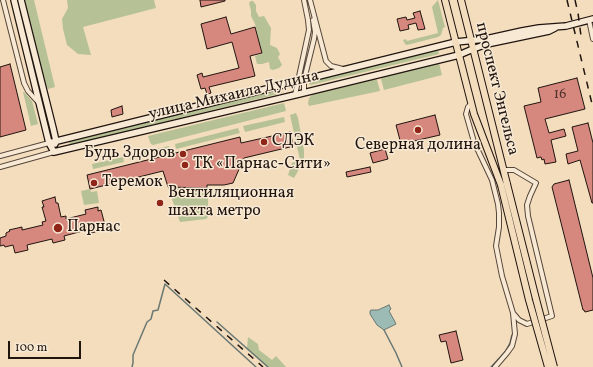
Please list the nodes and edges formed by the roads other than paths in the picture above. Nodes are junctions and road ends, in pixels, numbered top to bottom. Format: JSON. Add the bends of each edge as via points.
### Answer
{"nodes":[{"id":1,"x":3,"y":0,"type":"edge"},
{"id":2,"x":14,"y":0,"type":"edge"},
{"id":3,"x":21,"y":0,"type":"edge"},
{"id":4,"x":304,"y":0,"type":"edge"},
{"id":5,"x":310,"y":0,"type":"edge"},
{"id":6,"x":445,"y":0,"type":"edge"},
{"id":7,"x":461,"y":0,"type":"edge"},
{"id":8,"x":312,"y":11,"type":"junction"},
{"id":9,"x":591,"y":20,"type":"edge"},
{"id":10,"x":557,"y":27,"type":"junction"},
{"id":11,"x":593,"y":39,"type":"edge"},
{"id":12,"x":471,"y":41,"type":"junction"},
{"id":13,"x":456,"y":42,"type":"junction"},
{"id":14,"x":473,"y":49,"type":"junction"},
{"id":15,"x":459,"y":55,"type":"junction"},
{"id":16,"x":345,"y":70,"type":"junction"},
{"id":17,"x":304,"y":80,"type":"junction"},
{"id":18,"x":297,"y":82,"type":"junction"},
{"id":19,"x":304,"y":93,"type":"junction"},
{"id":20,"x":295,"y":96,"type":"junction"},
{"id":21,"x":472,"y":103,"type":"junction"},
{"id":22,"x":40,"y":104,"type":"junction"},
{"id":23,"x":56,"y":141,"type":"junction"},
{"id":24,"x":49,"y":143,"type":"junction"},
{"id":25,"x":54,"y":152,"type":"junction"},
{"id":26,"x":0,"y":156,"type":"edge"},
{"id":27,"x":0,"y":167,"type":"edge"},
{"id":28,"x":503,"y":170,"type":"junction"},
{"id":29,"x":504,"y":184,"type":"junction"},
{"id":30,"x":513,"y":313,"type":"junction"},
{"id":31,"x":495,"y":367,"type":"edge"},
{"id":32,"x":548,"y":367,"type":"edge"},
{"id":33,"x":554,"y":367,"type":"edge"}],
"edges":[{"from":1,"to":22,"type":"street","via":[[24,83]]},
{"from":2,"to":22,"type":"street"},
{"from":3,"to":23,"type":"street"},
{"from":4,"to":18,"type":"street","via":[[309,30]]},
{"from":5,"to":8,"type":"street"},
{"from":6,"to":13,"type":"main road","name":"проспект Энгельса"},
{"from":7,"to":12,"type":"main road","name":"проспект Энгельса"},
{"from":8,"to":16,"type":"street","via":[[326,61],[331,66]]},
{"from":8,"to":17,"type":"street","via":[[315,32]]},
{"from":9,"to":10,"type":"street"},
{"from":9,"to":11,"type":"street"},
{"from":10,"to":12,"type":"street","name":"улица Михаила Дудина"},
{"from":10,"to":14,"type":"street","name":"улица Михаила Дудина"},
{"from":12,"to":13,"type":"street","name":"улица Михаила Дудина"},
{"from":12,"to":14,"type":"main road","name":"проспект Энгельса"},
{"from":13,"to":15,"type":"main road","name":"проспект Энгельса"},
{"from":13,"to":16,"type":"street","name":"улица Михаила Дудина"},
{"from":14,"to":15,"type":"street","name":"улица Михаила Дудина"},
{"from":14,"to":28,"type":"main road","name":"проспект Энгельса"},
{"from":15,"to":19,"type":"street","name":"улица Михаила Дудина"},
{"from":15,"to":21,"type":"main road","name":"проспект Энгельса"},
{"from":16,"to":17,"type":"street","name":"улица Михаила Дудина"},
{"from":17,"to":18,"type":"street","name":"улица Михаила Дудина"},
{"from":17,"to":19,"type":"street"},
{"from":18,"to":20,"type":"street"},
{"from":18,"to":23,"type":"street","name":"улица Михаила Дудина"},
{"from":19,"to":20,"type":"street","name":"улица Михаила Дудина"},
{"from":20,"to":25,"type":"street","name":"улица Михаила Дудина"},
{"from":21,"to":29,"type":"main road","name":"проспект Энгельса","via":[[474,114]]},
{"from":21,"to":30,"type":"street","via":[[466,114],[474,142],[490,174],[498,204],[499,227],[496,246]]},
{"from":22,"to":24,"type":"street"},
{"from":23,"to":24,"type":"street","name":"улица Михаила Дудина"},
{"from":23,"to":25,"type":"street"},
{"from":24,"to":25,"type":"street"},
{"from":24,"to":26,"type":"street","name":"улица Михаила Дудина"},
{"from":25,"to":27,"type":"street","name":"улица Михаила Дудина"},
{"from":28,"to":29,"type":"main road","name":"проспект Энгельса"},
{"from":28,"to":30,"type":"street","via":[[514,170],[536,183],[527,204],[528,216],[552,316],[527,324]]},
{"from":29,"to":32,"type":"main road","bridge":true},
{"from":29,"to":33,"type":"main road","bridge":true},
{"from":30,"to":31,"type":"street","via":[[515,334],[512,346]]}]}
